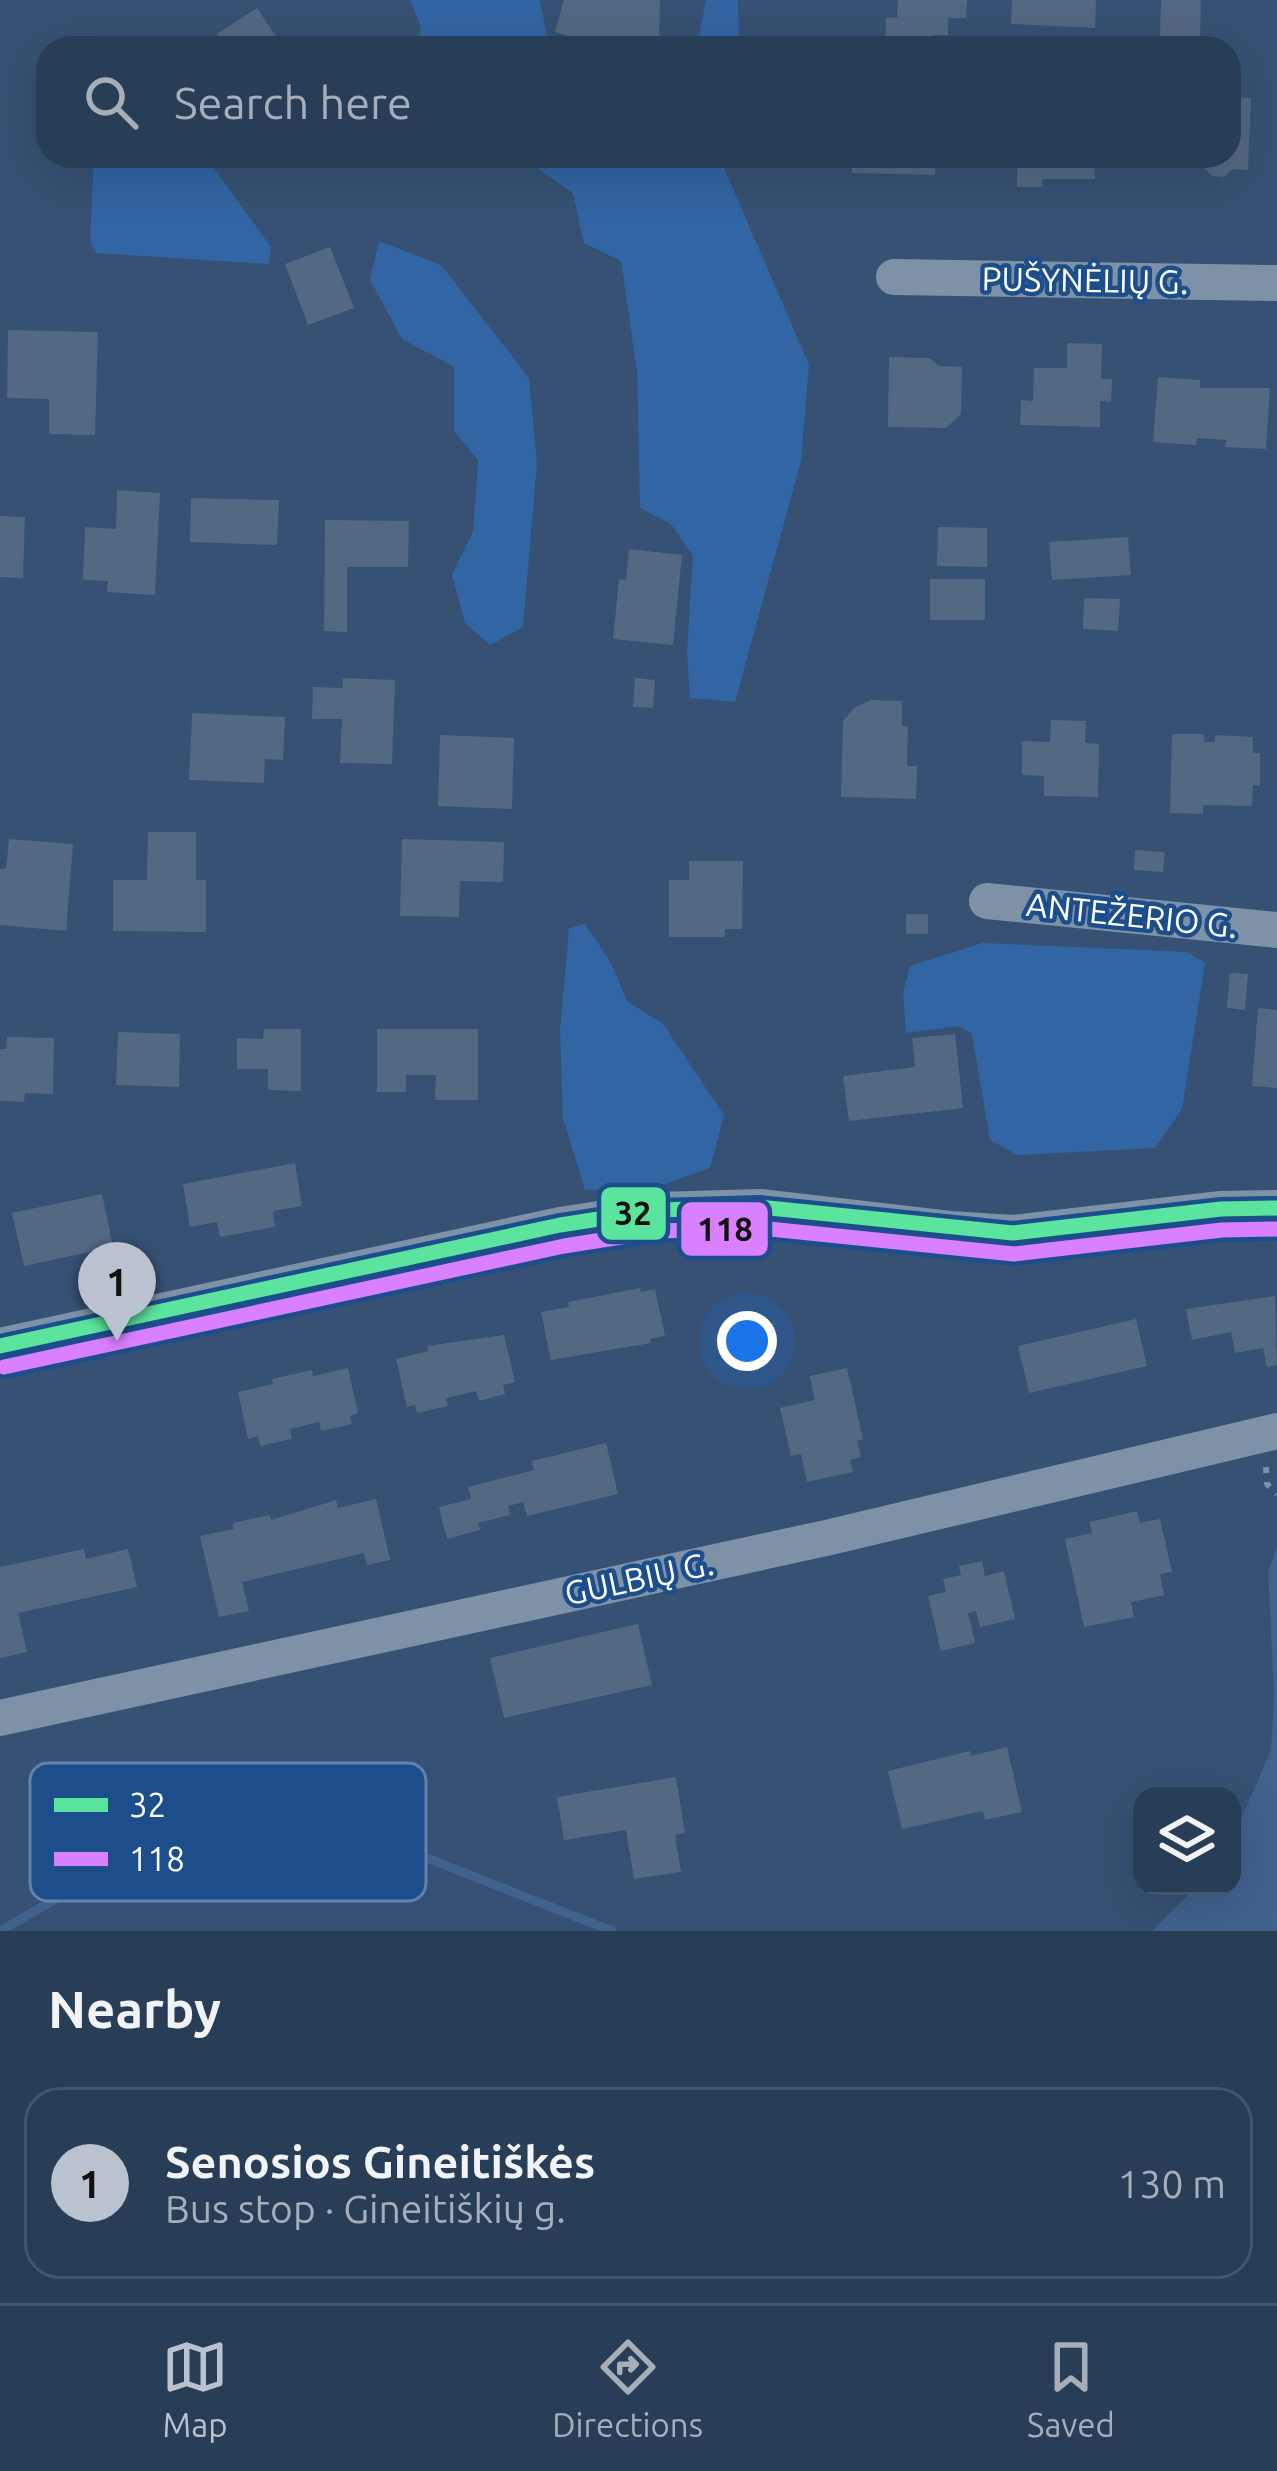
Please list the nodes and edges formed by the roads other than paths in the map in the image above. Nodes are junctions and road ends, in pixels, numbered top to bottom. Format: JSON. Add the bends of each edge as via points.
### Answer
{"nodes":[{"id":1,"x":894,"y":277,"type":"dead end"},
{"id":2,"x":1277,"y":283,"type":"edge"},
{"id":3,"x":986,"y":901,"type":"dead end"},
{"id":4,"x":1277,"y":930,"type":"edge"},
{"id":5,"x":1277,"y":1208,"type":"edge"},
{"id":6,"x":0,"y":1346,"type":"edge"},
{"id":7,"x":1277,"y":1431,"type":"edge"},
{"id":8,"x":0,"y":1718,"type":"edge"}],
"edges":[{"from":1,"to":2,"type":"street","name":"PUŠYNĖLIŲ G."},
{"from":3,"to":4,"type":"street","name":"ANTEŽERIO G."},
{"from":5,"to":6,"type":"street","via":[[1013,1232],[760,1207],[657,1210]]},
{"from":7,"to":8,"type":"street","name":"GULBIŲ G."}]}
